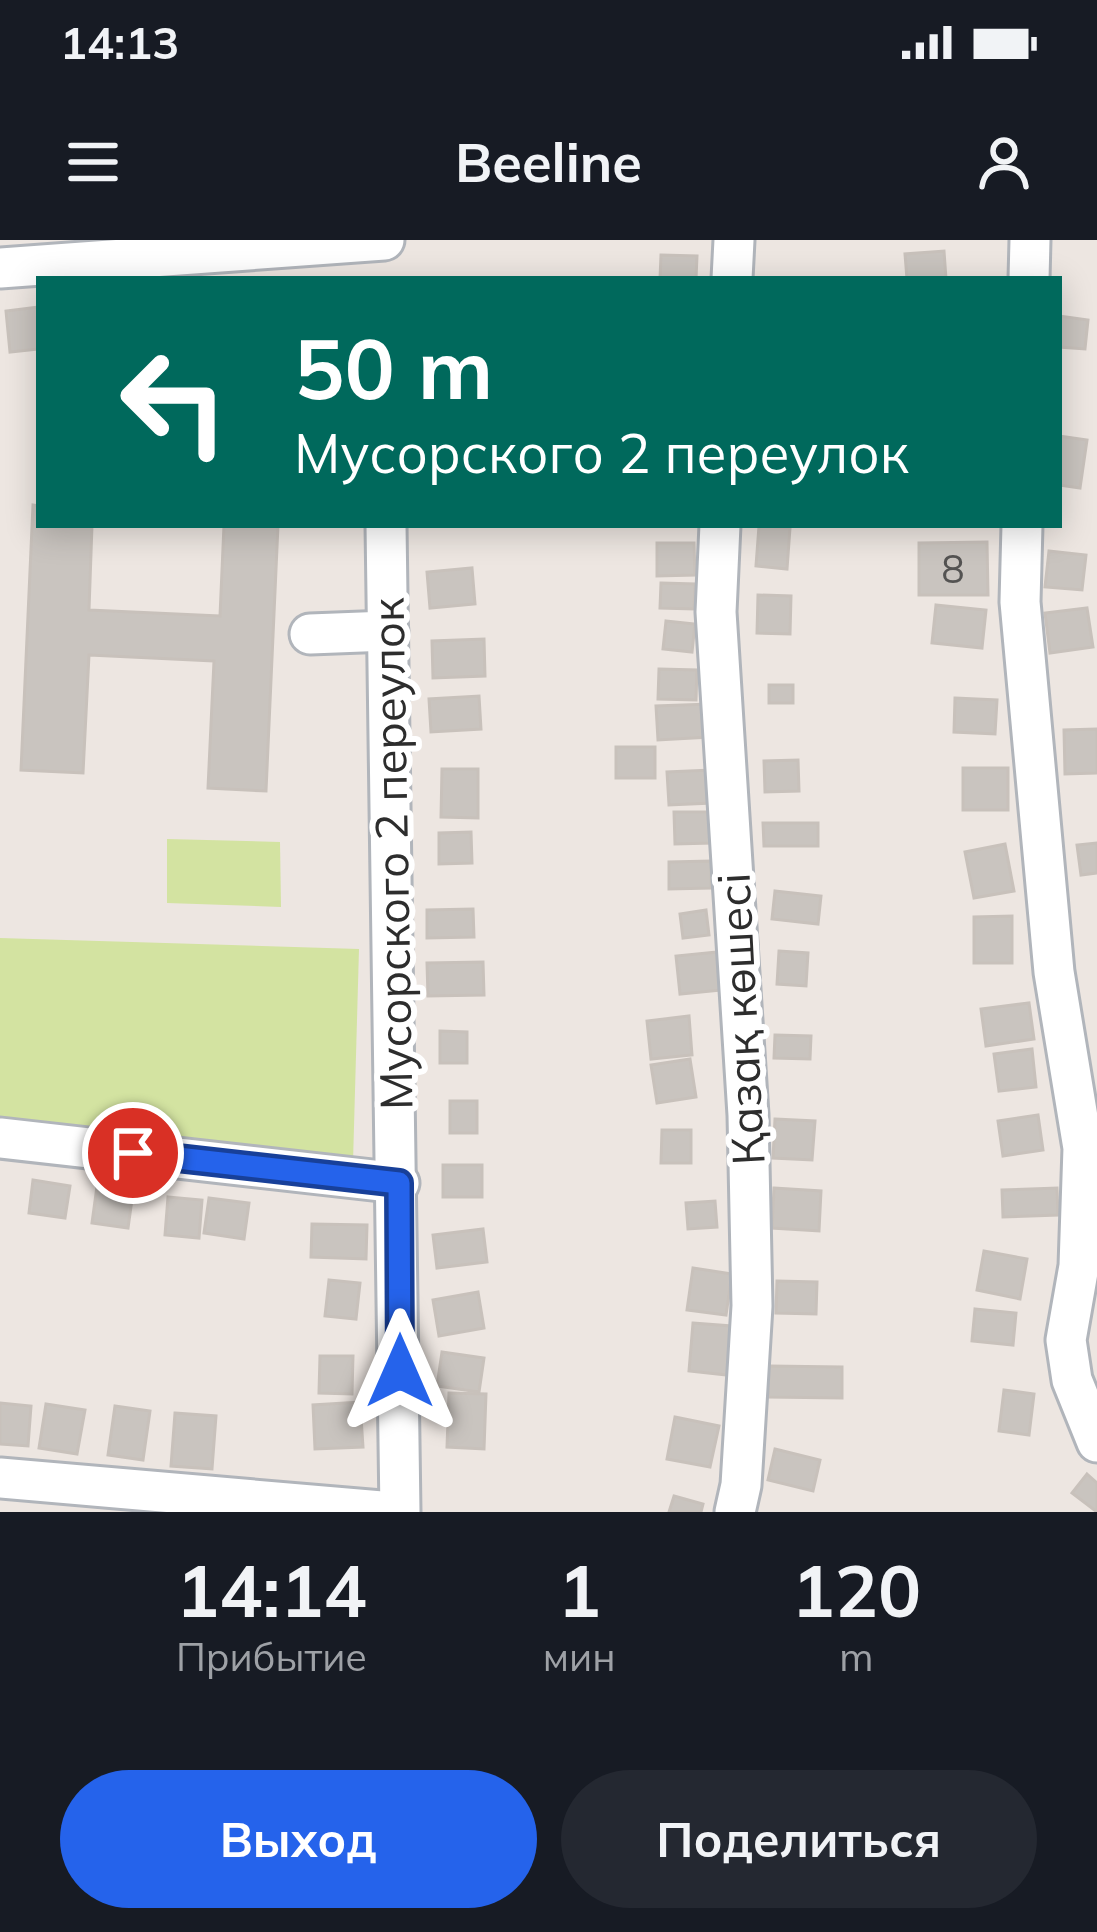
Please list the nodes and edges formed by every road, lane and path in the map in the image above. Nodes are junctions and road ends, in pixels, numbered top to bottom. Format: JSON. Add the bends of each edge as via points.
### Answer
{"nodes":[{"id":1,"x":381,"y":240,"type":"edge"},
{"id":2,"x":734,"y":240,"type":"edge"},
{"id":3,"x":1030,"y":240,"type":"edge"},
{"id":4,"x":0,"y":268,"type":"edge"},
{"id":5,"x":380,"y":276,"type":"edge"},
{"id":6,"x":732,"y":276,"type":"edge"},
{"id":7,"x":1029,"y":276,"type":"edge"},
{"id":8,"x":386,"y":528,"type":"edge"},
{"id":9,"x":720,"y":528,"type":"edge"},
{"id":10,"x":1022,"y":528,"type":"edge"},
{"id":11,"x":388,"y":632,"type":"junction"},
{"id":12,"x":310,"y":634,"type":"dead end"},
{"id":13,"x":0,"y":1138,"type":"edge"},
{"id":14,"x":399,"y":1183,"type":"junction"},
{"id":15,"x":1097,"y":1442,"type":"edge"},
{"id":16,"x":0,"y":1478,"type":"edge"},
{"id":17,"x":397,"y":1512,"type":"edge"},
{"id":18,"x":735,"y":1512,"type":"edge"}],
"edges":[{"from":1,"to":4,"type":"street"},
{"from":1,"to":5,"type":"street"},
{"from":2,"to":6,"type":"street"},
{"from":3,"to":7,"type":"street"},
{"from":8,"to":11,"type":"street","name":"Мусорского 2 переулок"},
{"from":9,"to":18,"type":"street","name":"Қазақ көшесі","via":[[716,612],[752,1282]]},
{"from":10,"to":15,"type":"street","via":[[1020,602],[1054,972],[1083,1148],[1079,1266],[1066,1340]]},
{"from":11,"to":12,"type":"street"},
{"from":11,"to":14,"type":"street","name":"Мусорского 2 переулок"},
{"from":13,"to":14,"type":"street"},
{"from":14,"to":17,"type":"street","name":"Мусорского 2 переулок"},
{"from":16,"to":17,"type":"street","name":"Мусорского 2 переулок"}]}
